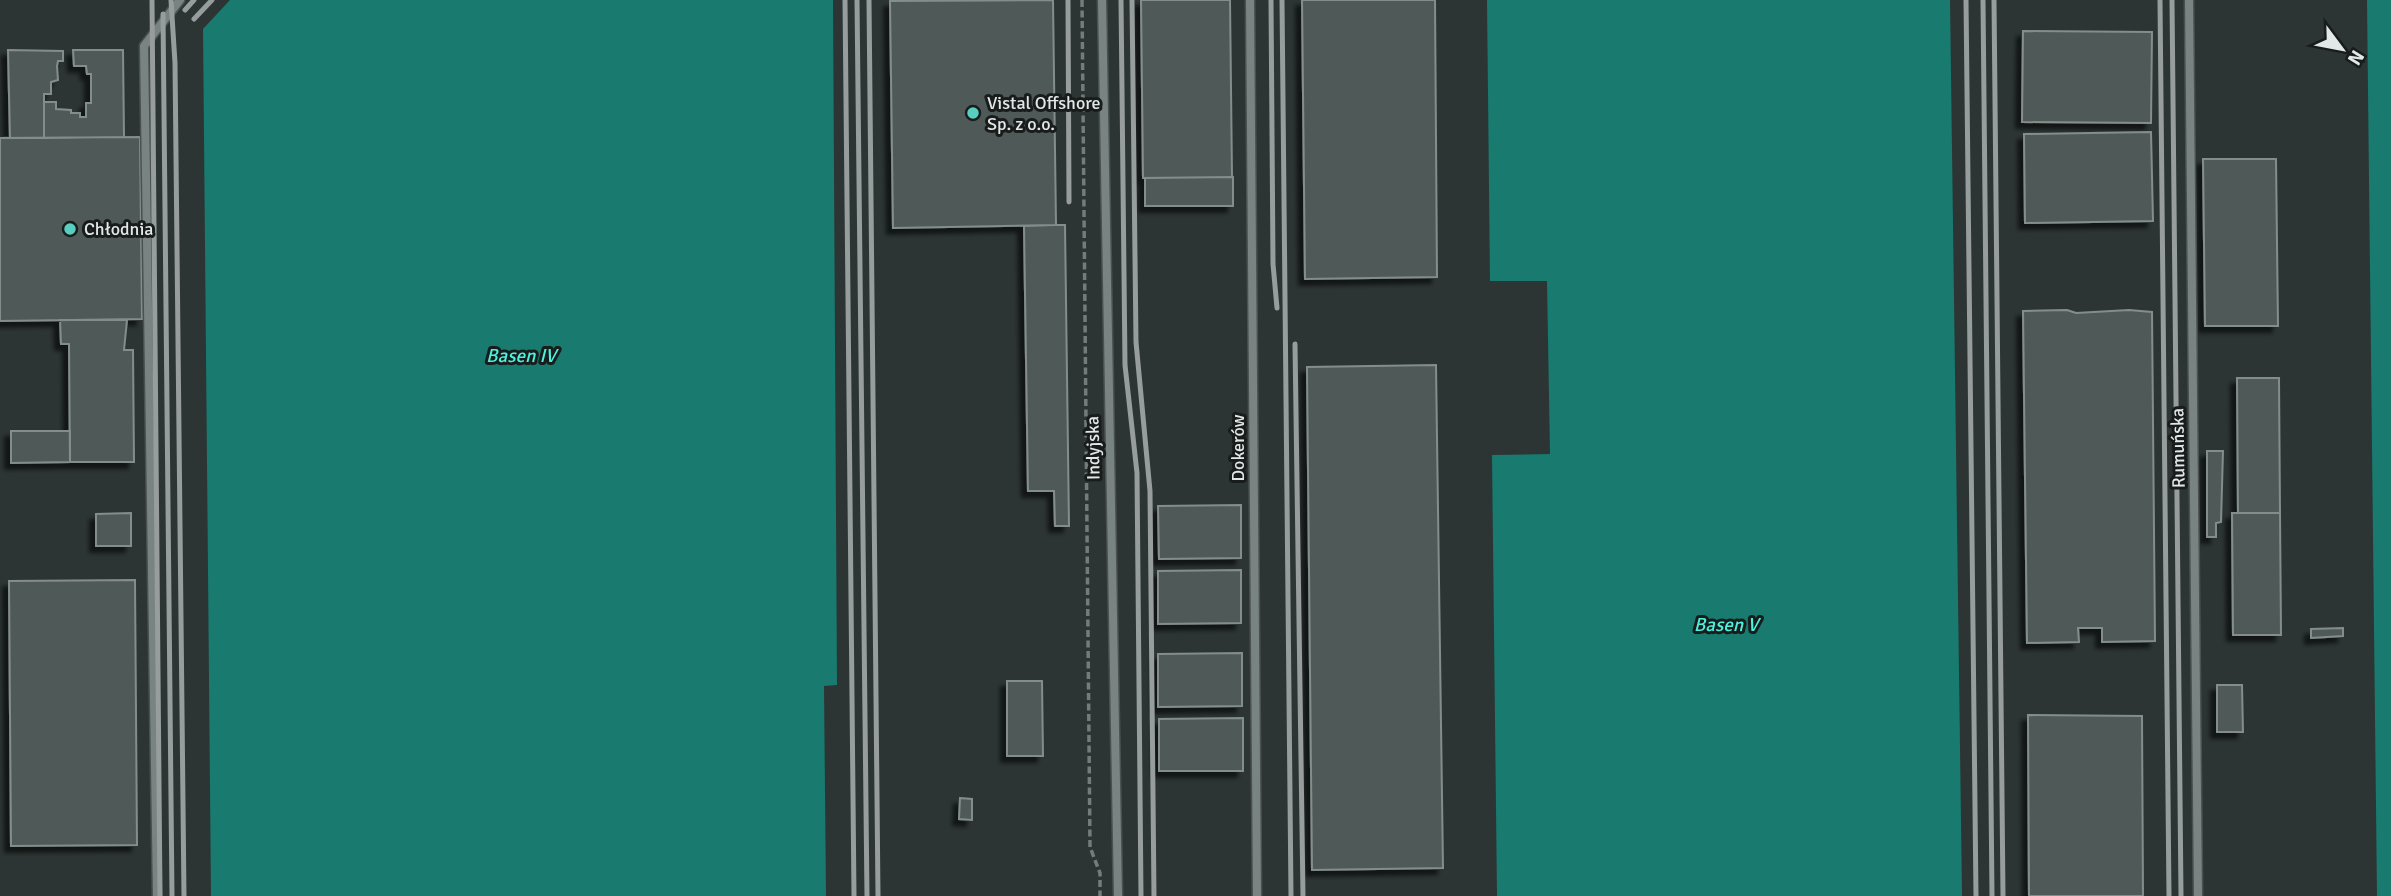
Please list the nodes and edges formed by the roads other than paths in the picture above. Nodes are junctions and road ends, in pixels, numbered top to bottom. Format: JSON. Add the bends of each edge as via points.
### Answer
{"nodes":[{"id":1,"x":180,"y":0,"type":"edge"},
{"id":2,"x":1102,"y":0,"type":"edge"},
{"id":3,"x":1250,"y":0,"type":"edge"},
{"id":4,"x":2189,"y":0,"type":"edge"},
{"id":5,"x":157,"y":896,"type":"edge"},
{"id":6,"x":1118,"y":896,"type":"edge"},
{"id":7,"x":1257,"y":896,"type":"edge"},
{"id":8,"x":2198,"y":896,"type":"edge"}],
"edges":[{"from":1,"to":5,"type":"lane","via":[[144,46]]},
{"from":2,"to":6,"type":"lane","name":"Indyjska"},
{"from":3,"to":7,"type":"lane","name":"Dokerów"},
{"from":4,"to":8,"type":"lane","name":"Rumuńska"}]}
